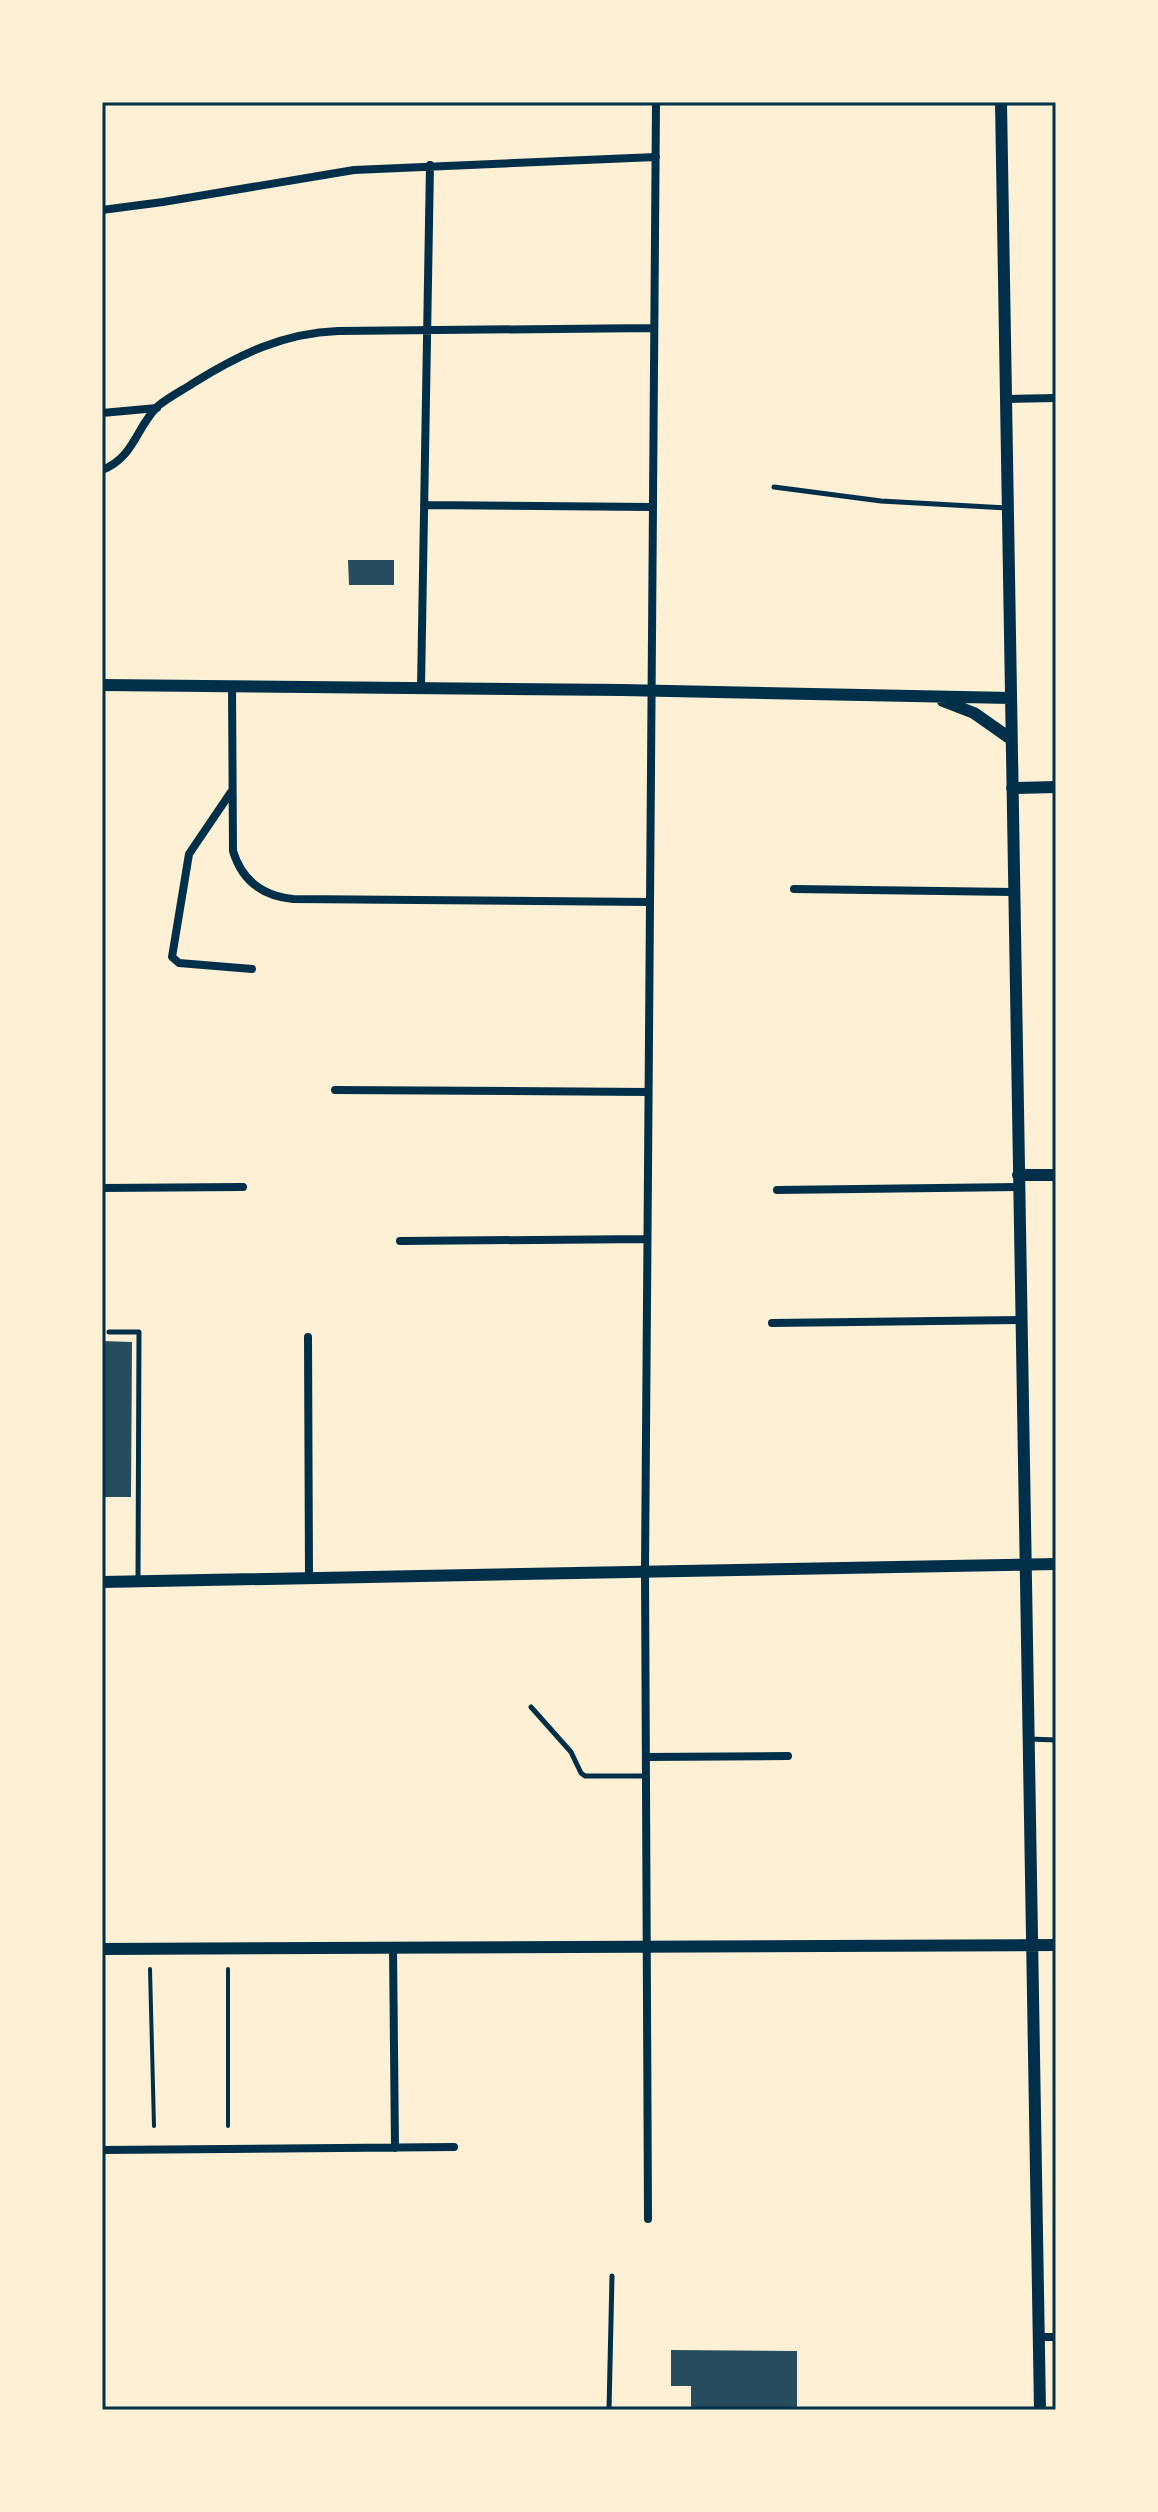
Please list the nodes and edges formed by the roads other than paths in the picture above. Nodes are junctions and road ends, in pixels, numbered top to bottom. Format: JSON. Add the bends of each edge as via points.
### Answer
{"nodes":[{"id":1,"x":656,"y":102,"type":"edge"},
{"id":2,"x":1001,"y":102,"type":"edge"},
{"id":3,"x":656,"y":157,"type":"junction"},
{"id":4,"x":430,"y":165,"type":"junction"},
{"id":5,"x":102,"y":210,"type":"edge"},
{"id":6,"x":654,"y":328,"type":"junction"},
{"id":7,"x":428,"y":330,"type":"junction"},
{"id":8,"x":1056,"y":398,"type":"edge"},
{"id":9,"x":1005,"y":399,"type":"junction"},
{"id":10,"x":157,"y":408,"type":"junction"},
{"id":11,"x":102,"y":413,"type":"edge"},
{"id":12,"x":102,"y":470,"type":"edge"},
{"id":13,"x":774,"y":487,"type":"dead end"},
{"id":14,"x":424,"y":505,"type":"junction"},
{"id":15,"x":652,"y":507,"type":"junction"},
{"id":16,"x":1007,"y":508,"type":"junction"},
{"id":17,"x":102,"y":685,"type":"edge"},
{"id":18,"x":232,"y":686,"type":"junction"},
{"id":19,"x":421,"y":688,"type":"junction"},
{"id":20,"x":650,"y":691,"type":"junction"},
{"id":21,"x":928,"y":698,"type":"junction"},
{"id":22,"x":1011,"y":698,"type":"junction"},
{"id":23,"x":1011,"y":739,"type":"junction"},
{"id":24,"x":1056,"y":787,"type":"edge"},
{"id":25,"x":1012,"y":788,"type":"junction"},
{"id":26,"x":232,"y":791,"type":"junction"},
{"id":27,"x":794,"y":889,"type":"dead end"},
{"id":28,"x":1014,"y":892,"type":"junction"},
{"id":29,"x":649,"y":902,"type":"junction"},
{"id":30,"x":252,"y":969,"type":"dead end"},
{"id":31,"x":335,"y":1090,"type":"dead end"},
{"id":32,"x":648,"y":1092,"type":"junction"},
{"id":33,"x":1056,"y":1175,"type":"edge"},
{"id":34,"x":1019,"y":1181,"type":"junction"},
{"id":35,"x":243,"y":1187,"type":"dead end"},
{"id":36,"x":102,"y":1188,"type":"edge"},
{"id":37,"x":777,"y":1190,"type":"dead end"},
{"id":38,"x":647,"y":1239,"type":"junction"},
{"id":39,"x":400,"y":1241,"type":"dead end"},
{"id":40,"x":1021,"y":1320,"type":"junction"},
{"id":41,"x":772,"y":1323,"type":"dead end"},
{"id":42,"x":109,"y":1332,"type":"dead end"},
{"id":43,"x":308,"y":1337,"type":"dead end"},
{"id":44,"x":1025,"y":1564,"type":"junction"},
{"id":45,"x":1056,"y":1564,"type":"edge"},
{"id":46,"x":645,"y":1570,"type":"junction"},
{"id":47,"x":309,"y":1577,"type":"junction"},
{"id":48,"x":138,"y":1581,"type":"junction"},
{"id":49,"x":102,"y":1582,"type":"edge"},
{"id":50,"x":531,"y":1707,"type":"dead end"},
{"id":51,"x":1028,"y":1739,"type":"junction"},
{"id":52,"x":1056,"y":1740,"type":"edge"},
{"id":53,"x":788,"y":1756,"type":"dead end"},
{"id":54,"x":646,"y":1757,"type":"junction"},
{"id":55,"x":646,"y":1776,"type":"junction"},
{"id":56,"x":1031,"y":1945,"type":"junction"},
{"id":57,"x":1056,"y":1945,"type":"edge"},
{"id":58,"x":647,"y":1947,"type":"junction"},
{"id":59,"x":393,"y":1948,"type":"junction"},
{"id":60,"x":102,"y":1949,"type":"edge"},
{"id":61,"x":454,"y":2147,"type":"dead end"},
{"id":62,"x":395,"y":2148,"type":"junction"},
{"id":63,"x":102,"y":2150,"type":"edge"},
{"id":64,"x":648,"y":2219,"type":"dead end"},
{"id":65,"x":612,"y":2276,"type":"dead end"},
{"id":66,"x":1038,"y":2337,"type":"junction"},
{"id":67,"x":1056,"y":2337,"type":"edge"},
{"id":68,"x":609,"y":2410,"type":"edge"},
{"id":69,"x":1040,"y":2410,"type":"edge"}],
"edges":[{"from":1,"to":3,"type":"street"},
{"from":2,"to":9,"type":"street"},
{"from":3,"to":4,"type":"street"},
{"from":3,"to":6,"type":"street"},
{"from":4,"to":5,"type":"street","via":[[354,170]]},
{"from":4,"to":7,"type":"street"},
{"from":6,"to":7,"type":"street"},
{"from":6,"to":15,"type":"street"},
{"from":7,"to":10,"type":"street","via":[[317,331],[277,340],[222,366]]},
{"from":7,"to":14,"type":"street"},
{"from":8,"to":9,"type":"street"},
{"from":9,"to":16,"type":"street"},
{"from":10,"to":11,"type":"street"},
{"from":10,"to":12,"type":"street","via":[[128,453]]},
{"from":13,"to":16,"type":"lane","via":[[881,501]]},
{"from":14,"to":15,"type":"street"},
{"from":14,"to":19,"type":"street"},
{"from":15,"to":20,"type":"street"},
{"from":16,"to":22,"type":"street"},
{"from":17,"to":18,"type":"street"},
{"from":18,"to":19,"type":"street"},
{"from":18,"to":26,"type":"street"},
{"from":19,"to":20,"type":"street"},
{"from":20,"to":21,"type":"street"},
{"from":20,"to":29,"type":"street"},
{"from":21,"to":22,"type":"street"},
{"from":21,"to":23,"type":"street","via":[[974,713]]},
{"from":22,"to":23,"type":"street"},
{"from":23,"to":25,"type":"street"},
{"from":24,"to":25,"type":"street"},
{"from":25,"to":28,"type":"street"},
{"from":26,"to":29,"type":"street","via":[[236,863],[250,883],[270,895]]},
{"from":26,"to":30,"type":"street","via":[[189,854],[172,957],[179,963]]},
{"from":27,"to":28,"type":"street"},
{"from":28,"to":34,"type":"street"},
{"from":29,"to":32,"type":"street"},
{"from":31,"to":32,"type":"street"},
{"from":32,"to":38,"type":"street"},
{"from":33,"to":34,"type":"street"},
{"from":34,"to":37,"type":"street"},
{"from":34,"to":40,"type":"street"},
{"from":35,"to":36,"type":"street"},
{"from":38,"to":39,"type":"street"},
{"from":38,"to":46,"type":"street"},
{"from":40,"to":41,"type":"street"},
{"from":40,"to":44,"type":"street"},
{"from":42,"to":48,"type":"lane","via":[[139,1332]]},
{"from":43,"to":47,"type":"street"},
{"from":44,"to":45,"type":"street"},
{"from":44,"to":46,"type":"street"},
{"from":44,"to":51,"type":"street"},
{"from":46,"to":47,"type":"street"},
{"from":46,"to":54,"type":"street"},
{"from":47,"to":48,"type":"street"},
{"from":48,"to":49,"type":"street"},
{"from":50,"to":55,"type":"lane","via":[[566,1745],[585,1776]]},
{"from":51,"to":52,"type":"lane"},
{"from":51,"to":56,"type":"street"},
{"from":53,"to":54,"type":"street"},
{"from":54,"to":55,"type":"street"},
{"from":55,"to":58,"type":"street"},
{"from":56,"to":57,"type":"street"},
{"from":56,"to":58,"type":"street"},
{"from":56,"to":66,"type":"street"},
{"from":58,"to":59,"type":"street"},
{"from":58,"to":64,"type":"street"},
{"from":59,"to":60,"type":"street"},
{"from":59,"to":62,"type":"street"},
{"from":61,"to":62,"type":"street"},
{"from":62,"to":63,"type":"street"},
{"from":65,"to":68,"type":"lane"},
{"from":66,"to":67,"type":"street"},
{"from":66,"to":69,"type":"street"}]}
